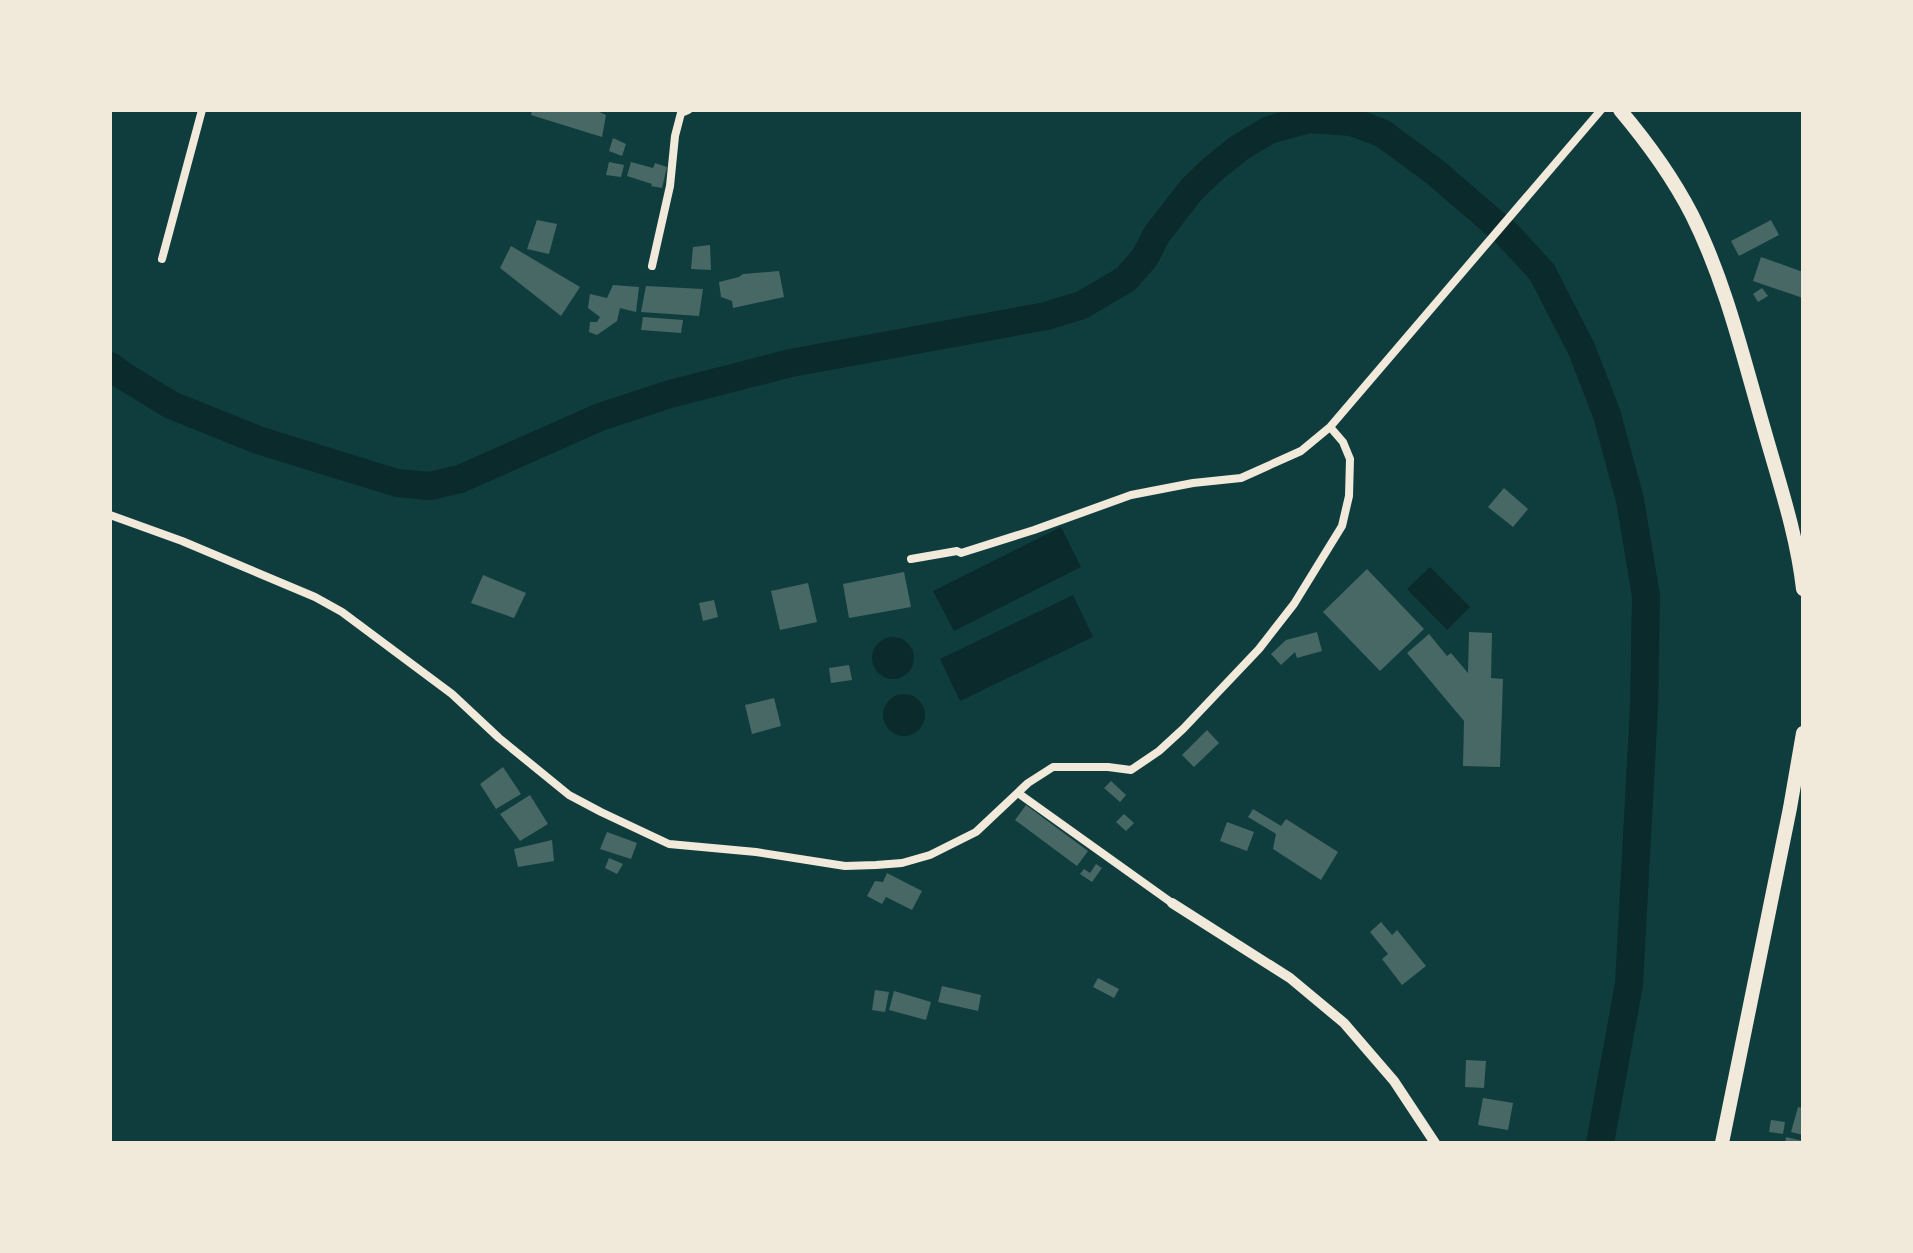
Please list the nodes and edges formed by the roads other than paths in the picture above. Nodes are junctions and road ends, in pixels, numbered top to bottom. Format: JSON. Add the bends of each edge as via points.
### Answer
{"nodes":[{"id":1,"x":202,"y":110,"type":"edge"},
{"id":2,"x":688,"y":110,"type":"edge"},
{"id":3,"x":1601,"y":110,"type":"edge"},
{"id":4,"x":1620,"y":110,"type":"edge"},
{"id":5,"x":162,"y":259,"type":"dead end"},
{"id":6,"x":652,"y":266,"type":"dead end"},
{"id":7,"x":1330,"y":427,"type":"junction"},
{"id":8,"x":110,"y":515,"type":"edge"},
{"id":9,"x":911,"y":559,"type":"dead end"},
{"id":10,"x":1803,"y":589,"type":"edge"},
{"id":11,"x":1803,"y":733,"type":"edge"},
{"id":12,"x":1018,"y":793,"type":"junction"},
{"id":13,"x":1172,"y":903,"type":"joint"},
{"id":14,"x":1435,"y":1143,"type":"edge"},
{"id":15,"x":1722,"y":1143,"type":"edge"}],
"edges":[{"from":1,"to":5,"type":"street"},
{"from":2,"to":6,"type":"street","via":[[681,113],[675,136]]},
{"from":3,"to":7,"type":"street"},
{"from":4,"to":10,"type":"highway","via":[[1685,203],[1716,269],[1787,509]]},
{"from":7,"to":9,"type":"street","via":[[1301,451],[1241,478],[1131,495],[961,553]]},
{"from":7,"to":12,"type":"street","via":[[1350,459],[1342,526],[1259,649],[1183,729],[1131,770],[1053,767]]},
{"from":8,"to":12,"type":"street","via":[[342,612],[452,694],[569,795],[669,844],[845,866],[902,863],[976,832]]},
{"from":11,"to":15,"type":"highway"},
{"from":12,"to":13,"type":"street"},
{"from":13,"to":14,"type":"street","via":[[1290,978],[1344,1023],[1394,1081]]}]}
